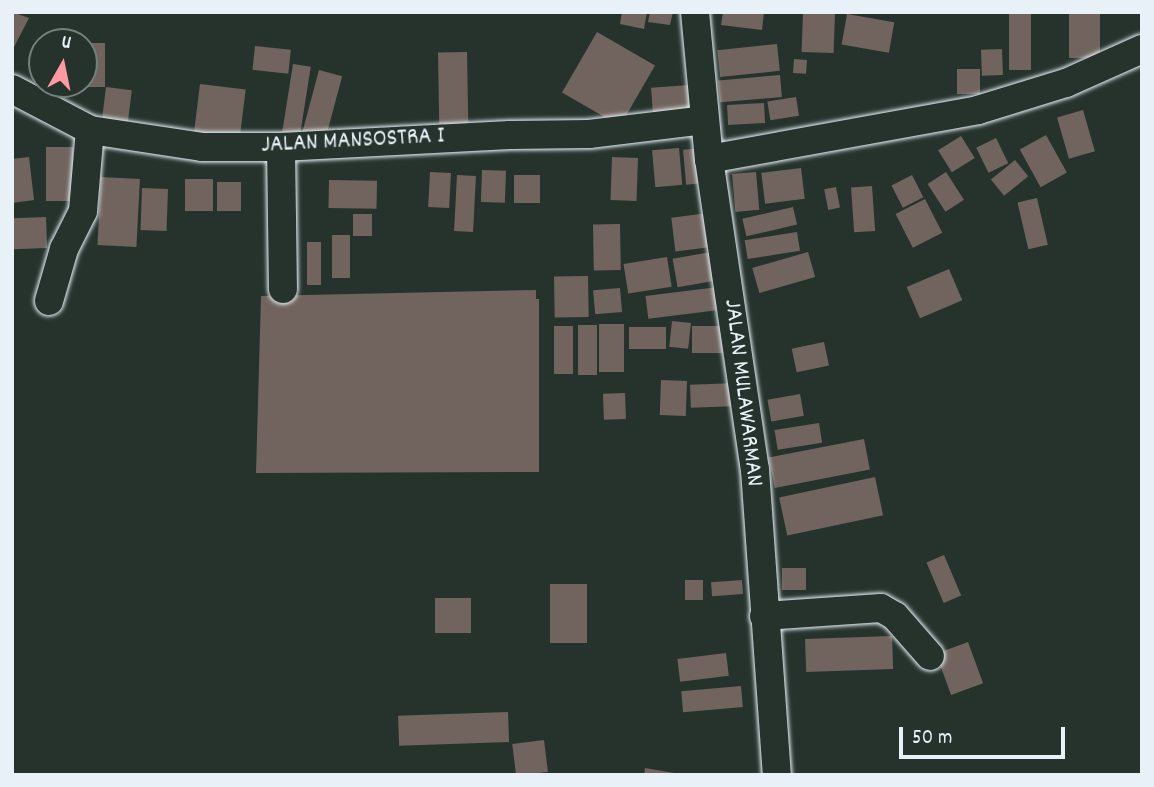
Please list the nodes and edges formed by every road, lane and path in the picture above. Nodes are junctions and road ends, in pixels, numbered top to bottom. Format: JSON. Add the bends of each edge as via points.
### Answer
{"nodes":[{"id":1,"x":695,"y":12,"type":"edge"},
{"id":2,"x":1142,"y":50,"type":"edge"},
{"id":3,"x":12,"y":89,"type":"edge"},
{"id":4,"x":704,"y":120,"type":"junction"},
{"id":5,"x":90,"y":130,"type":"junction"},
{"id":6,"x":281,"y":147,"type":"junction"},
{"id":7,"x":709,"y":159,"type":"junction"},
{"id":8,"x":284,"y":289,"type":"dead end"},
{"id":9,"x":49,"y":302,"type":"dead end"},
{"id":10,"x":764,"y":617,"type":"junction"},
{"id":11,"x":930,"y":656,"type":"dead end"},
{"id":12,"x":777,"y":775,"type":"edge"}],
"edges":[{"from":1,"to":4,"type":"street","name":"JALAN MULAWARMAN"},
{"from":2,"to":7,"type":"street","via":[[1066,83],[978,110]]},
{"from":3,"to":5,"type":"street","name":"JALAN MANSOSTRA I"},
{"from":4,"to":6,"type":"street","name":"JALAN MANSOSTRA I","via":[[630,131]]},
{"from":4,"to":7,"type":"street","name":"JALAN MULAWARMAN"},
{"from":5,"to":6,"type":"street","name":"JALAN MANSOSTRA I","via":[[188,146]]},
{"from":5,"to":9,"type":"street","via":[[83,211],[64,249]]},
{"from":6,"to":8,"type":"street"},
{"from":7,"to":10,"type":"street","name":"JALAN MULAWARMAN","via":[[755,470]]},
{"from":10,"to":11,"type":"street","via":[[881,608],[895,616]]},
{"from":10,"to":12,"type":"street","name":"JALAN MULAWARMAN"}]}
